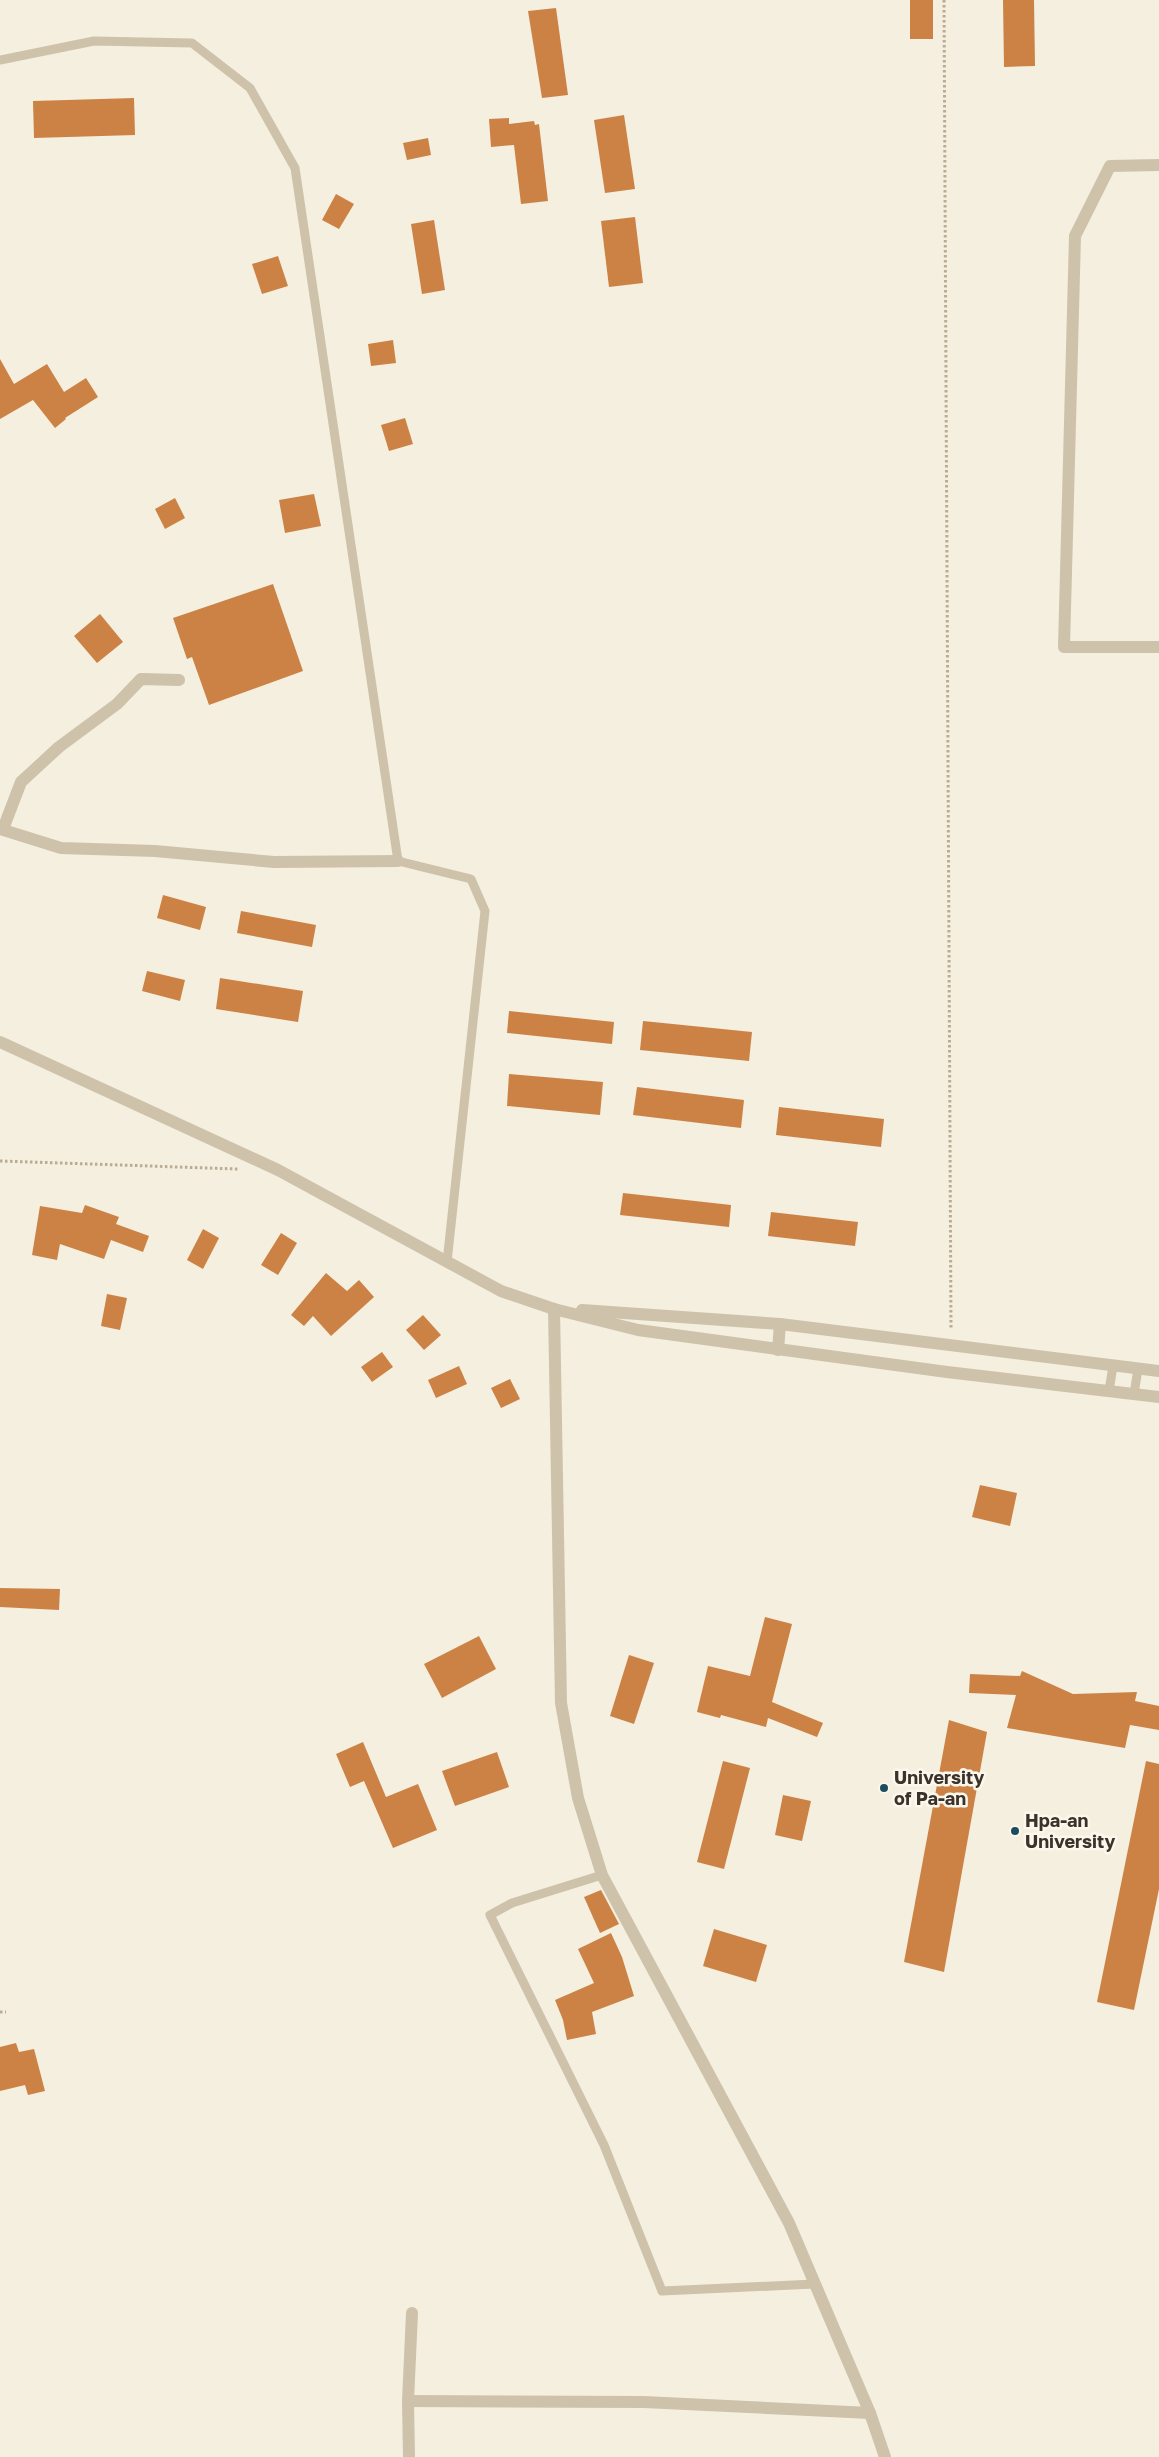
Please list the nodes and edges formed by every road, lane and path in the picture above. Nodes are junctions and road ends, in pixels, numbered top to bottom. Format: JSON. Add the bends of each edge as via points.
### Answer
{"nodes":[{"id":1,"x":944,"y":0,"type":"edge"},
{"id":2,"x":0,"y":60,"type":"edge"},
{"id":3,"x":1159,"y":165,"type":"edge"},
{"id":4,"x":1159,"y":647,"type":"edge"},
{"id":5,"x":179,"y":680,"type":"dead end"},
{"id":6,"x":1,"y":829,"type":"edge"},
{"id":7,"x":398,"y":861,"type":"junction"},
{"id":8,"x":0,"y":1042,"type":"edge"},
{"id":9,"x":0,"y":1161,"type":"edge"},
{"id":10,"x":239,"y":1169,"type":"dead end"},
{"id":11,"x":447,"y":1262,"type":"junction"},
{"id":12,"x":554,"y":1309,"type":"junction"},
{"id":13,"x":780,"y":1324,"type":"junction"},
{"id":14,"x":951,"y":1345,"type":"junction"},
{"id":15,"x":778,"y":1350,"type":"junction"},
{"id":16,"x":1113,"y":1366,"type":"junction"},
{"id":17,"x":1138,"y":1369,"type":"junction"},
{"id":18,"x":1159,"y":1372,"type":"edge"},
{"id":19,"x":1109,"y":1391,"type":"junction"},
{"id":20,"x":1134,"y":1394,"type":"junction"},
{"id":21,"x":1159,"y":1397,"type":"edge"},
{"id":22,"x":602,"y":1875,"type":"junction"},
{"id":23,"x":0,"y":2012,"type":"edge"},
{"id":24,"x":6,"y":2012,"type":"dead end"},
{"id":25,"x":814,"y":2284,"type":"junction"},
{"id":26,"x":412,"y":2313,"type":"dead end"},
{"id":27,"x":408,"y":2401,"type":"junction"},
{"id":28,"x":870,"y":2413,"type":"junction"},
{"id":29,"x":409,"y":2457,"type":"edge"},
{"id":30,"x":885,"y":2457,"type":"edge"}],
"edges":[{"from":1,"to":14,"type":"path"},
{"from":2,"to":7,"type":"lane","via":[[94,41],[192,43],[250,88],[295,168]]},
{"from":3,"to":4,"type":"street","via":[[1110,166],[1075,236],[1064,646]]},
{"from":5,"to":6,"type":"street","via":[[141,679],[118,704],[59,747],[21,782]]},
{"from":6,"to":7,"type":"street","via":[[61,848],[155,851],[274,862]]},
{"from":7,"to":11,"type":"lane","via":[[471,879],[485,911]]},
{"from":8,"to":11,"type":"street","via":[[278,1170]]},
{"from":9,"to":10,"type":"path"},
{"from":11,"to":12,"type":"street","via":[[501,1291]]},
{"from":12,"to":13,"type":"street"},
{"from":12,"to":15,"type":"street","via":[[638,1330]]},
{"from":12,"to":22,"type":"street","via":[[561,1703],[578,1798]]},
{"from":13,"to":14,"type":"street"},
{"from":13,"to":15,"type":"street"},
{"from":14,"to":16,"type":"street"},
{"from":15,"to":19,"type":"street"},
{"from":16,"to":17,"type":"street"},
{"from":16,"to":19,"type":"lane"},
{"from":17,"to":18,"type":"street"},
{"from":17,"to":20,"type":"lane"},
{"from":19,"to":20,"type":"street"},
{"from":20,"to":21,"type":"street"},
{"from":22,"to":25,"type":"street","via":[[789,2223]]},
{"from":22,"to":25,"type":"lane","via":[[512,1903],[490,1915],[604,2145],[662,2291]]},
{"from":23,"to":24,"type":"path"},
{"from":25,"to":28,"type":"street"},
{"from":26,"to":27,"type":"street"},
{"from":27,"to":28,"type":"street","via":[[644,2402]]},
{"from":27,"to":29,"type":"street"},
{"from":28,"to":30,"type":"street"}]}
